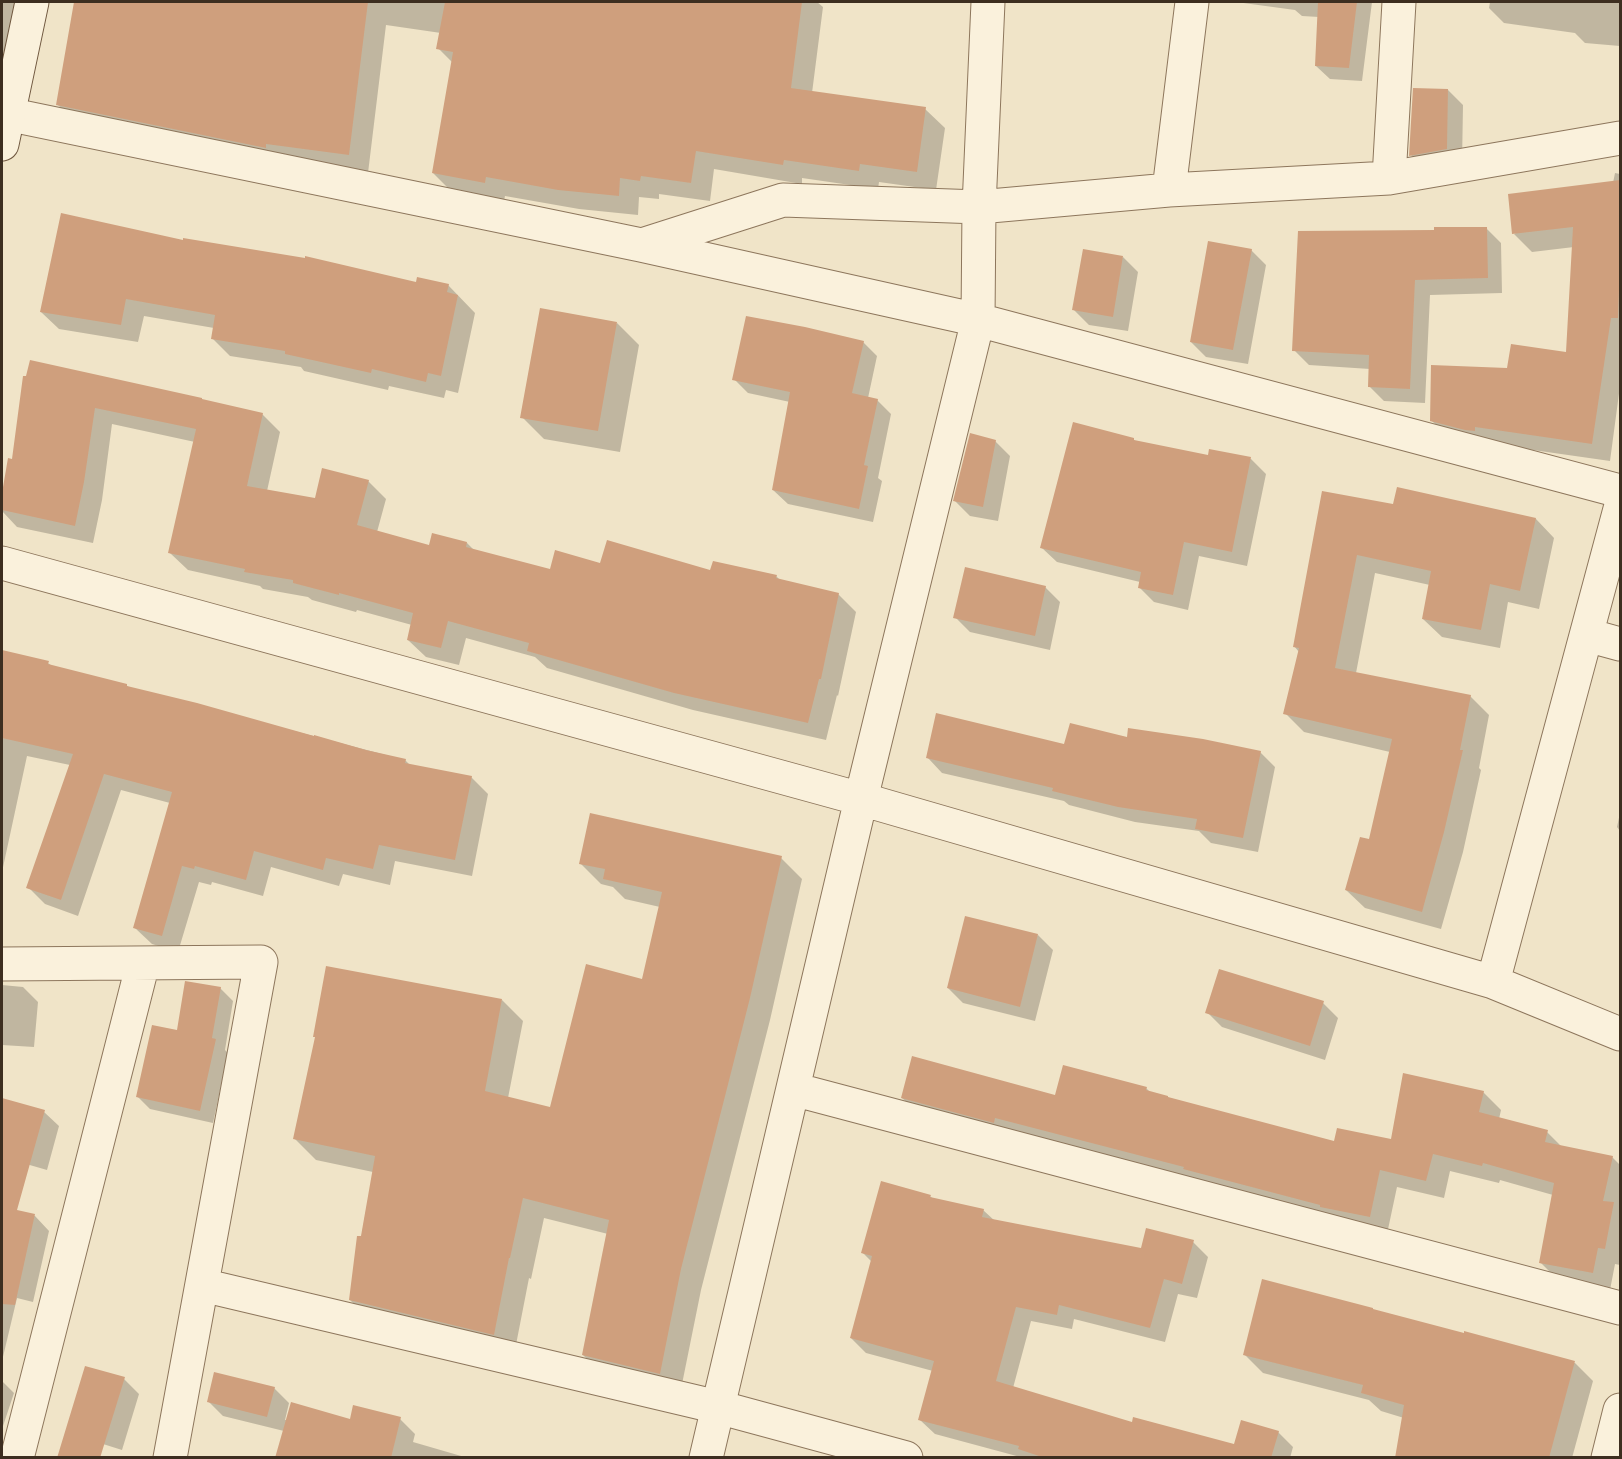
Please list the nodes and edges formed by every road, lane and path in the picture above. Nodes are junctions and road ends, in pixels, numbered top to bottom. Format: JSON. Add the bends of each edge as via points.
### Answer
{"nodes":[{"id":1,"x":32,"y":2,"type":"edge"},
{"id":2,"x":988,"y":2,"type":"edge"},
{"id":3,"x":1192,"y":2,"type":"edge"},
{"id":4,"x":1399,"y":2,"type":"edge"},
{"id":5,"x":4,"y":124,"type":"edge"},
{"id":6,"x":1620,"y":138,"type":"edge"},
{"id":7,"x":1389,"y":177,"type":"junction"},
{"id":8,"x":1169,"y":190,"type":"junction"},
{"id":9,"x":979,"y":207,"type":"junction"},
{"id":10,"x":640,"y":245,"type":"junction"},
{"id":11,"x":978,"y":320,"type":"junction"},
{"id":12,"x":1620,"y":491,"type":"edge"},
{"id":13,"x":1620,"y":509,"type":"edge"},
{"id":14,"x":2,"y":563,"type":"edge"},
{"id":15,"x":1587,"y":636,"type":"junction"},
{"id":16,"x":1620,"y":644,"type":"edge"},
{"id":17,"x":861,"y":799,"type":"junction"},
{"id":18,"x":143,"y":963,"type":"junction"},
{"id":19,"x":2,"y":964,"type":"edge"},
{"id":20,"x":1493,"y":982,"type":"junction"},
{"id":21,"x":1620,"y":1034,"type":"edge"},
{"id":22,"x":793,"y":1089,"type":"junction"},
{"id":23,"x":202,"y":1285,"type":"junction"},
{"id":24,"x":1620,"y":1308,"type":"edge"},
{"id":25,"x":718,"y":1407,"type":"junction"},
{"id":26,"x":1620,"y":1410,"type":"edge"},
{"id":27,"x":17,"y":1458,"type":"edge"},
{"id":28,"x":170,"y":1458,"type":"edge"},
{"id":29,"x":706,"y":1458,"type":"edge"},
{"id":30,"x":906,"y":1458,"type":"edge"},
{"id":31,"x":1608,"y":1458,"type":"edge"}],
"edges":[{"from":1,"to":5,"type":"street"},
{"from":2,"to":9,"type":"street"},
{"from":3,"to":8,"type":"street"},
{"from":4,"to":7,"type":"street"},
{"from":5,"to":10,"type":"street"},
{"from":6,"to":7,"type":"street"},
{"from":7,"to":8,"type":"street"},
{"from":8,"to":9,"type":"street"},
{"from":9,"to":10,"type":"street","via":[[783,200]]},
{"from":9,"to":11,"type":"street"},
{"from":10,"to":11,"type":"street"},
{"from":11,"to":12,"type":"street"},
{"from":11,"to":17,"type":"street"},
{"from":13,"to":15,"type":"street"},
{"from":14,"to":17,"type":"street"},
{"from":15,"to":16,"type":"street"},
{"from":15,"to":20,"type":"street"},
{"from":17,"to":20,"type":"street"},
{"from":17,"to":22,"type":"street"},
{"from":18,"to":19,"type":"street"},
{"from":18,"to":23,"type":"street","via":[[261,962]]},
{"from":18,"to":27,"type":"street"},
{"from":20,"to":21,"type":"street"},
{"from":22,"to":24,"type":"street"},
{"from":22,"to":25,"type":"street"},
{"from":23,"to":25,"type":"street"},
{"from":23,"to":28,"type":"street"},
{"from":25,"to":29,"type":"street"},
{"from":25,"to":30,"type":"street"},
{"from":26,"to":31,"type":"street"}]}
